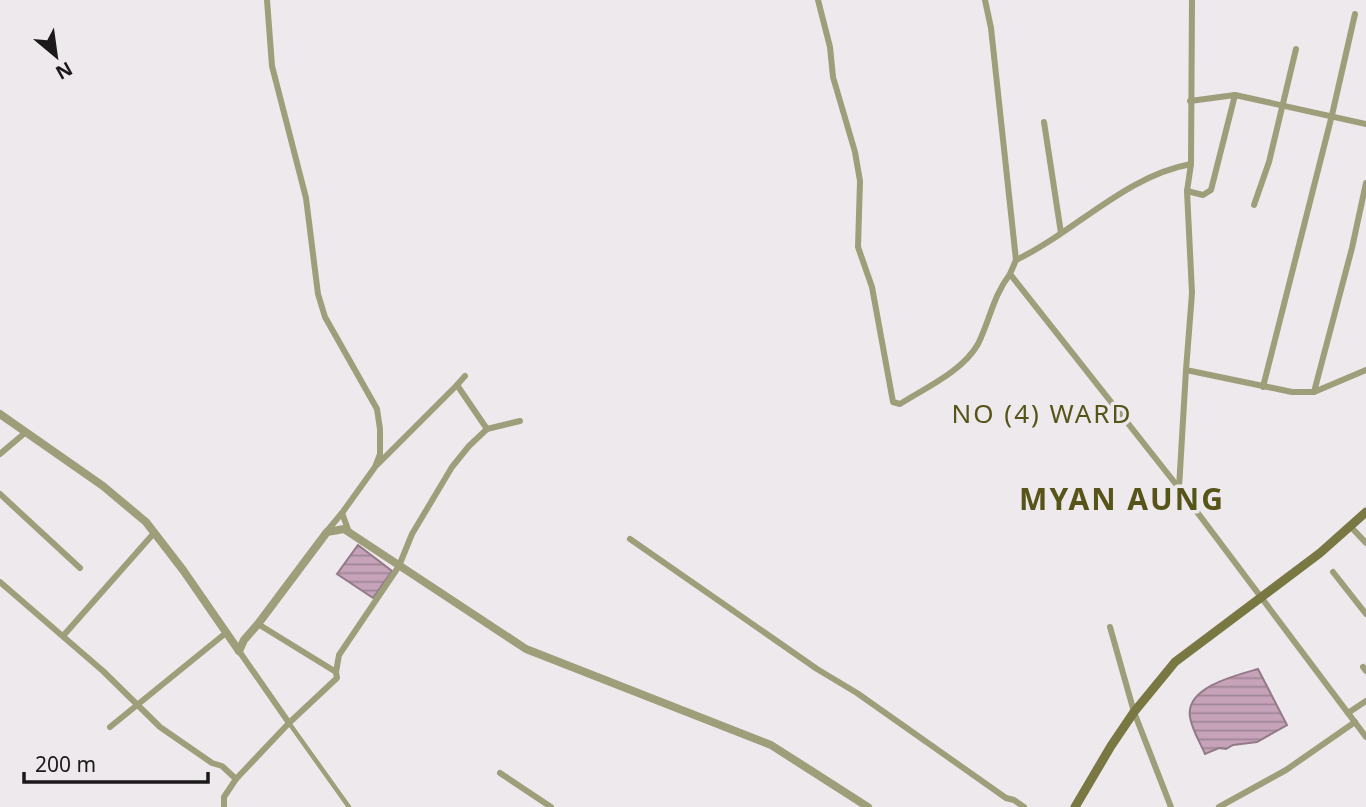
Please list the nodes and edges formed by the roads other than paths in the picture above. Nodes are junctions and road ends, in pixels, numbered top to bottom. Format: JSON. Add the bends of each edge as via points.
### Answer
{"nodes":[{"id":1,"x":267,"y":0,"type":"edge"},
{"id":2,"x":818,"y":0,"type":"edge"},
{"id":3,"x":985,"y":0,"type":"edge"},
{"id":4,"x":1192,"y":0,"type":"edge"},
{"id":5,"x":1355,"y":13,"type":"dead end"},
{"id":6,"x":1296,"y":49,"type":"dead end"},
{"id":7,"x":1235,"y":95,"type":"junction"},
{"id":8,"x":1190,"y":100,"type":"junction"},
{"id":9,"x":1282,"y":105,"type":"junction"},
{"id":10,"x":1332,"y":115,"type":"junction"},
{"id":11,"x":1044,"y":122,"type":"dead end"},
{"id":12,"x":1366,"y":124,"type":"edge"},
{"id":13,"x":1191,"y":164,"type":"junction"},
{"id":14,"x":1366,"y":183,"type":"edge"},
{"id":15,"x":1187,"y":191,"type":"junction"},
{"id":16,"x":1254,"y":205,"type":"dead end"},
{"id":17,"x":1061,"y":233,"type":"junction"},
{"id":18,"x":1016,"y":260,"type":"junction"},
{"id":19,"x":1010,"y":274,"type":"junction"},
{"id":20,"x":1186,"y":370,"type":"junction"},
{"id":21,"x":1366,"y":370,"type":"edge"},
{"id":22,"x":465,"y":376,"type":"dead end"},
{"id":23,"x":457,"y":385,"type":"junction"},
{"id":24,"x":1263,"y":387,"type":"junction"},
{"id":25,"x":1314,"y":392,"type":"junction"},
{"id":26,"x":0,"y":414,"type":"edge"},
{"id":27,"x":520,"y":421,"type":"dead end"},
{"id":28,"x":487,"y":429,"type":"junction"},
{"id":29,"x":26,"y":432,"type":"junction"},
{"id":30,"x":0,"y":454,"type":"edge"},
{"id":31,"x":376,"y":467,"type":"junction"},
{"id":32,"x":1179,"y":488,"type":"junction"},
{"id":33,"x":0,"y":494,"type":"edge"},
{"id":34,"x":1366,"y":512,"type":"edge"},
{"id":35,"x":342,"y":513,"type":"junction"},
{"id":36,"x":1350,"y":526,"type":"junction"},
{"id":37,"x":349,"y":531,"type":"junction"},
{"id":38,"x":327,"y":532,"type":"junction"},
{"id":39,"x":154,"y":533,"type":"junction"},
{"id":40,"x":630,"y":539,"type":"dead end"},
{"id":41,"x":1366,"y":543,"type":"edge"},
{"id":42,"x":399,"y":566,"type":"junction"},
{"id":43,"x":80,"y":568,"type":"dead end"},
{"id":44,"x":1333,"y":572,"type":"dead end"},
{"id":45,"x":0,"y":582,"type":"edge"},
{"id":46,"x":1262,"y":597,"type":"junction"},
{"id":47,"x":1366,"y":614,"type":"edge"},
{"id":48,"x":258,"y":624,"type":"junction"},
{"id":49,"x":1110,"y":627,"type":"dead end"},
{"id":50,"x":227,"y":632,"type":"junction"},
{"id":51,"x":63,"y":636,"type":"junction"},
{"id":52,"x":239,"y":651,"type":"junction"},
{"id":53,"x":336,"y":672,"type":"junction"},
{"id":54,"x":1366,"y":701,"type":"edge"},
{"id":55,"x":137,"y":704,"type":"junction"},
{"id":56,"x":1134,"y":712,"type":"junction"},
{"id":57,"x":1348,"y":713,"type":"junction"},
{"id":58,"x":1355,"y":722,"type":"junction"},
{"id":59,"x":289,"y":723,"type":"junction"},
{"id":60,"x":110,"y":727,"type":"dead end"},
{"id":61,"x":1366,"y":737,"type":"edge"},
{"id":62,"x":500,"y":773,"type":"dead end"},
{"id":63,"x":236,"y":779,"type":"junction"},
{"id":64,"x":224,"y":807,"type":"edge"},
{"id":65,"x":349,"y":807,"type":"edge"},
{"id":66,"x":551,"y":807,"type":"edge"},
{"id":67,"x":868,"y":807,"type":"edge"},
{"id":68,"x":1024,"y":807,"type":"edge"},
{"id":69,"x":1075,"y":807,"type":"edge"},
{"id":70,"x":1171,"y":807,"type":"edge"},
{"id":71,"x":1219,"y":807,"type":"edge"}],
"edges":[{"from":1,"to":31,"type":"street","via":[[272,66],[306,198],[318,294],[325,317],[377,409],[380,454]]},
{"from":2,"to":19,"type":"street","via":[[833,77],[855,152],[860,181],[858,247],[872,286],[893,402],[900,404],[958,366],[977,346],[998,289]]},
{"from":3,"to":18,"type":"street"},
{"from":4,"to":8,"type":"street"},
{"from":5,"to":10,"type":"street"},
{"from":6,"to":9,"type":"street"},
{"from":7,"to":8,"type":"street"},
{"from":7,"to":9,"type":"street"},
{"from":7,"to":15,"type":"street","via":[[1211,190],[1203,195]]},
{"from":8,"to":13,"type":"street"},
{"from":9,"to":10,"type":"street"},
{"from":9,"to":16,"type":"street"},
{"from":10,"to":12,"type":"street"},
{"from":10,"to":24,"type":"street"},
{"from":11,"to":17,"type":"street"},
{"from":13,"to":15,"type":"street"},
{"from":13,"to":17,"type":"street","via":[[1151,177]]},
{"from":14,"to":25,"type":"street"},
{"from":15,"to":20,"type":"street","via":[[1192,293]]},
{"from":17,"to":18,"type":"street"},
{"from":18,"to":19,"type":"street"},
{"from":19,"to":32,"type":"street"},
{"from":20,"to":24,"type":"street"},
{"from":20,"to":32,"type":"street"},
{"from":21,"to":25,"type":"street"},
{"from":22,"to":23,"type":"street"},
{"from":23,"to":28,"type":"street"},
{"from":23,"to":31,"type":"street"},
{"from":24,"to":25,"type":"street"},
{"from":26,"to":29,"type":"street"},
{"from":27,"to":28,"type":"street"},
{"from":28,"to":42,"type":"street","via":[[452,467],[412,534]]},
{"from":29,"to":30,"type":"street"},
{"from":29,"to":39,"type":"street","via":[[103,486]]},
{"from":31,"to":35,"type":"street"},
{"from":32,"to":46,"type":"street"},
{"from":33,"to":43,"type":"street"},
{"from":34,"to":36,"type":"main road"},
{"from":35,"to":37,"type":"street"},
{"from":35,"to":38,"type":"street"},
{"from":36,"to":41,"type":"street"},
{"from":36,"to":46,"type":"main road"},
{"from":37,"to":38,"type":"street"},
{"from":37,"to":42,"type":"street"},
{"from":38,"to":48,"type":"street"},
{"from":39,"to":50,"type":"street"},
{"from":39,"to":51,"type":"street"},
{"from":40,"to":68,"type":"street"},
{"from":42,"to":53,"type":"street","via":[[339,655]]},
{"from":42,"to":67,"type":"street","via":[[526,649],[771,745]]},
{"from":44,"to":47,"type":"street"},
{"from":45,"to":51,"type":"street"},
{"from":46,"to":56,"type":"main road","via":[[1175,663]]},
{"from":46,"to":57,"type":"street"},
{"from":48,"to":52,"type":"street"},
{"from":48,"to":53,"type":"street"},
{"from":49,"to":56,"type":"street"},
{"from":50,"to":52,"type":"street"},
{"from":50,"to":55,"type":"street"},
{"from":51,"to":55,"type":"street"},
{"from":52,"to":59,"type":"street"},
{"from":53,"to":59,"type":"street","via":[[337,678]]},
{"from":54,"to":57,"type":"street"},
{"from":55,"to":60,"type":"street"},
{"from":55,"to":63,"type":"street","via":[[160,727]]},
{"from":56,"to":69,"type":"main road"},
{"from":56,"to":70,"type":"street"},
{"from":57,"to":58,"type":"street"},
{"from":58,"to":61,"type":"street"},
{"from":58,"to":71,"type":"street","via":[[1286,770]]},
{"from":59,"to":63,"type":"street"},
{"from":59,"to":65,"type":"street"},
{"from":62,"to":66,"type":"street"},
{"from":63,"to":64,"type":"street","via":[[224,797]]}]}
